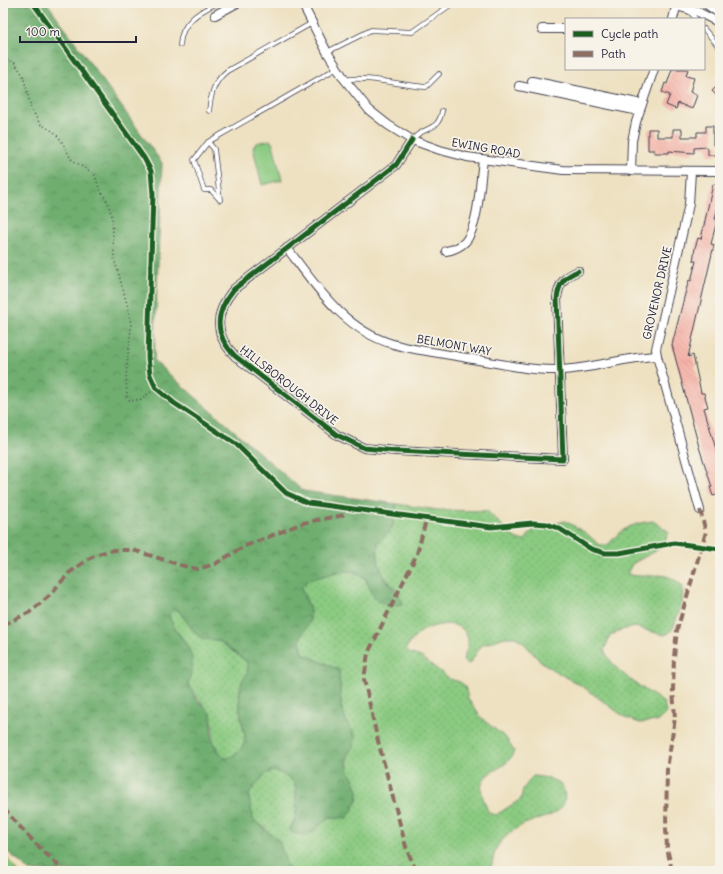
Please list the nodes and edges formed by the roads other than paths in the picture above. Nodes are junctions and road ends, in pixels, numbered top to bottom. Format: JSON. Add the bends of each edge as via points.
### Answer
{"nodes":[{"id":1,"x":217,"y":3,"type":"edge"},
{"id":2,"x":237,"y":3,"type":"edge"},
{"id":3,"x":302,"y":3,"type":"edge"},
{"id":4,"x":453,"y":3,"type":"edge"},
{"id":5,"x":705,"y":3,"type":"edge"},
{"id":6,"x":677,"y":4,"type":"edge"},
{"id":7,"x":686,"y":8,"type":"junction"},
{"id":8,"x":720,"y":14,"type":"edge"},
{"id":9,"x":215,"y":15,"type":"dead end"},
{"id":10,"x":673,"y":18,"type":"edge"},
{"id":11,"x":695,"y":18,"type":"edge"},
{"id":12,"x":313,"y":23,"type":"junction"},
{"id":13,"x":720,"y":23,"type":"edge"},
{"id":14,"x":542,"y":29,"type":"dead end"},
{"id":15,"x":565,"y":29,"type":"edge"},
{"id":16,"x":705,"y":30,"type":"edge"},
{"id":17,"x":180,"y":45,"type":"dead end"},
{"id":18,"x":720,"y":48,"type":"edge"},
{"id":19,"x":328,"y":52,"type":"junction"},
{"id":20,"x":337,"y":68,"type":"junction"},
{"id":21,"x":654,"y":70,"type":"edge"},
{"id":22,"x":439,"y":74,"type":"dead end"},
{"id":23,"x":345,"y":80,"type":"junction"},
{"id":24,"x":532,"y":81,"type":"dead end"},
{"id":25,"x":519,"y":86,"type":"dead end"},
{"id":26,"x":640,"y":108,"type":"junction"},
{"id":27,"x":209,"y":111,"type":"dead end"},
{"id":28,"x":442,"y":111,"type":"dead end"},
{"id":29,"x":412,"y":140,"type":"junction"},
{"id":30,"x":208,"y":142,"type":"junction"},
{"id":31,"x":483,"y":160,"type":"junction"},
{"id":32,"x":631,"y":171,"type":"junction"},
{"id":33,"x":720,"y":171,"type":"edge"},
{"id":34,"x":691,"y":172,"type":"junction"},
{"id":35,"x":287,"y":248,"type":"junction"},
{"id":36,"x":446,"y":251,"type":"dead end"},
{"id":37,"x":578,"y":271,"type":"dead end"},
{"id":38,"x":657,"y":356,"type":"junction"},
{"id":39,"x":560,"y":370,"type":"junction"},
{"id":40,"x":700,"y":510,"type":"dead end"}],
"edges":[{"from":1,"to":17,"type":"lane","via":[[190,20],[181,36]]},
{"from":2,"to":9,"type":"street"},
{"from":3,"to":12,"type":"street","name":"EWING ROAD"},
{"from":4,"to":19,"type":"lane","via":[[412,32],[371,30]]},
{"from":5,"to":8,"type":"street"},
{"from":6,"to":7,"type":"street"},
{"from":6,"to":10,"type":"street"},
{"from":7,"to":11,"type":"lane"},
{"from":7,"to":13,"type":"street"},
{"from":12,"to":19,"type":"street","name":"EWING ROAD"},
{"from":12,"to":27,"type":"lane","via":[[226,71],[218,78],[212,91]]},
{"from":14,"to":15,"type":"street"},
{"from":16,"to":18,"type":"lane"},
{"from":19,"to":20,"type":"street","name":"EWING ROAD"},
{"from":20,"to":23,"type":"street","name":"EWING ROAD"},
{"from":20,"to":30,"type":"lane"},
{"from":21,"to":26,"type":"street"},
{"from":22,"to":23,"type":"lane","via":[[426,87],[355,77]]},
{"from":23,"to":29,"type":"street","name":"EWING ROAD","via":[[370,110]]},
{"from":24,"to":26,"type":"street"},
{"from":25,"to":26,"type":"street"},
{"from":26,"to":32,"type":"street","via":[[632,142]]},
{"from":28,"to":29,"type":"lane","via":[[440,121],[434,127],[417,134]]},
{"from":29,"to":31,"type":"street","name":"EWING ROAD","via":[[440,150]]},
{"from":29,"to":35,"type":"street","name":"HILLSBOROUGH DRIVE","via":[[396,165]]},
{"from":30,"to":30,"type":"lane","via":[[194,160],[204,190],[211,190],[220,200],[214,149]]},
{"from":31,"to":32,"type":"street","name":"EWING ROAD","via":[[574,171]]},
{"from":31,"to":36,"type":"street","via":[[470,236],[459,246]]},
{"from":32,"to":34,"type":"street","name":"EWING ROAD"},
{"from":33,"to":34,"type":"street","name":"EWING ROAD"},
{"from":34,"to":38,"type":"street","name":"GROVENOR DRIVE","via":[[689,204],[659,330]]},
{"from":35,"to":39,"type":"street","name":"BELMONT WAY","via":[[340,314],[360,329],[380,339],[402,347],[531,369]]},
{"from":35,"to":39,"type":"street","name":"HILLSBOROUGH DRIVE","via":[[234,289],[224,302],[219,318],[220,333],[228,349],[235,356],[337,435],[356,445],[373,450],[563,459]]},
{"from":37,"to":39,"type":"street","via":[[563,280],[558,291]]},
{"from":38,"to":39,"type":"street","name":"BELMONT WAY"},
{"from":38,"to":40,"type":"street","name":"GROVENOR DRIVE"}]}
